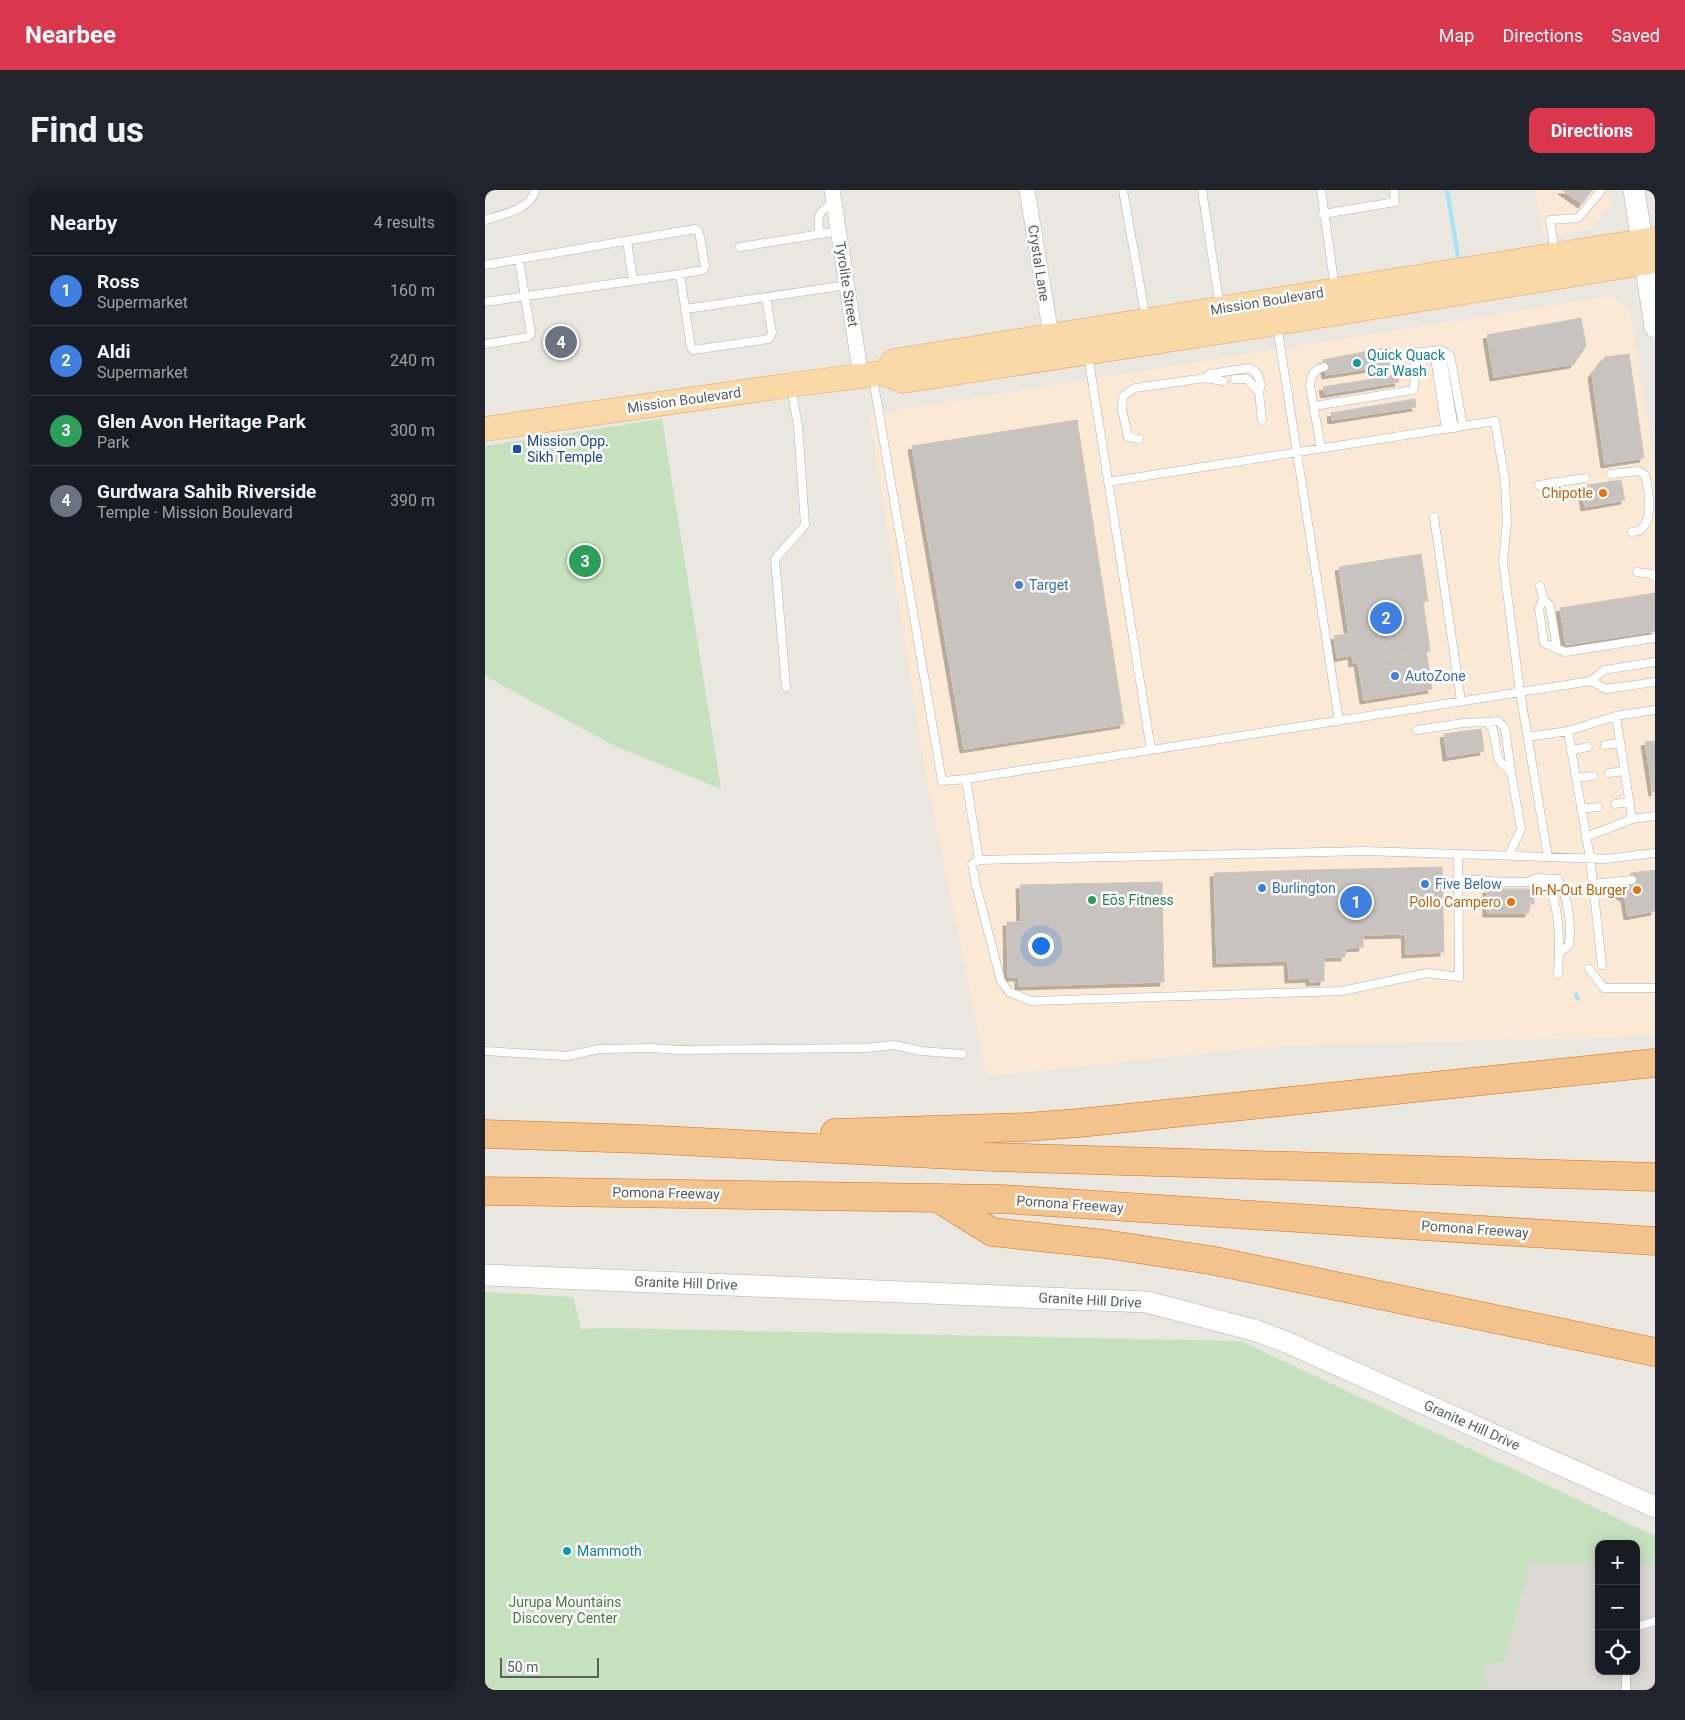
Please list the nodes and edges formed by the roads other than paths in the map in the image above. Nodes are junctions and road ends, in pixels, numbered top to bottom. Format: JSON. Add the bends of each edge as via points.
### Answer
{"nodes":[{"id":1,"x":535,"y":190,"type":"edge"},
{"id":2,"x":1027,"y":190,"type":"edge"},
{"id":3,"x":1123,"y":190,"type":"edge"},
{"id":4,"x":1202,"y":190,"type":"edge"},
{"id":5,"x":1321,"y":190,"type":"edge"},
{"id":6,"x":1394,"y":190,"type":"edge"},
{"id":7,"x":1600,"y":190,"type":"edge"},
{"id":8,"x":1633,"y":190,"type":"edge"},
{"id":9,"x":833,"y":196,"type":"edge"},
{"id":10,"x":1323,"y":214,"type":"junction"},
{"id":11,"x":485,"y":220,"type":"edge"},
{"id":12,"x":839,"y":231,"type":"junction"},
{"id":13,"x":819,"y":234,"type":"junction"},
{"id":14,"x":627,"y":241,"type":"junction"},
{"id":15,"x":740,"y":247,"type":"dead end"},
{"id":16,"x":1649,"y":251,"type":"edge"},
{"id":17,"x":1555,"y":255,"type":"junction"},
{"id":18,"x":519,"y":260,"type":"junction"},
{"id":19,"x":485,"y":265,"type":"edge"},
{"id":20,"x":680,"y":274,"type":"junction"},
{"id":21,"x":633,"y":280,"type":"junction"},
{"id":22,"x":847,"y":285,"type":"junction"},
{"id":23,"x":1335,"y":290,"type":"junction"},
{"id":24,"x":525,"y":297,"type":"junction"},
{"id":25,"x":766,"y":297,"type":"junction"},
{"id":26,"x":485,"y":302,"type":"edge"},
{"id":27,"x":686,"y":309,"type":"junction"},
{"id":28,"x":1221,"y":309,"type":"junction"},
{"id":29,"x":1146,"y":320,"type":"junction"},
{"id":30,"x":1277,"y":323,"type":"junction"},
{"id":31,"x":1655,"y":327,"type":"edge"},
{"id":32,"x":1051,"y":335,"type":"junction"},
{"id":33,"x":1086,"y":342,"type":"junction"},
{"id":34,"x":485,"y":344,"type":"edge"},
{"id":35,"x":1428,"y":350,"type":"junction"},
{"id":36,"x":1416,"y":352,"type":"junction"},
{"id":37,"x":1390,"y":356,"type":"dead end"},
{"id":38,"x":1324,"y":367,"type":"dead end"},
{"id":39,"x":873,"y":375,"type":"junction"},
{"id":40,"x":1205,"y":378,"type":"junction"},
{"id":41,"x":1235,"y":379,"type":"dead end"},
{"id":42,"x":1223,"y":381,"type":"dead end"},
{"id":43,"x":791,"y":385,"type":"junction"},
{"id":44,"x":1259,"y":392,"type":"junction"},
{"id":45,"x":1314,"y":406,"type":"junction"},
{"id":46,"x":1262,"y":420,"type":"dead end"},
{"id":47,"x":1455,"y":428,"type":"junction"},
{"id":48,"x":485,"y":429,"type":"edge"},
{"id":49,"x":1139,"y":440,"type":"dead end"},
{"id":50,"x":1321,"y":448,"type":"junction"},
{"id":51,"x":1297,"y":452,"type":"junction"},
{"id":52,"x":1611,"y":474,"type":"dead end"},
{"id":53,"x":1585,"y":478,"type":"dead end"},
{"id":54,"x":1108,"y":482,"type":"junction"},
{"id":55,"x":1539,"y":485,"type":"dead end"},
{"id":56,"x":1434,"y":518,"type":"dead end"},
{"id":57,"x":1632,"y":532,"type":"dead end"},
{"id":58,"x":1637,"y":572,"type":"dead end"},
{"id":59,"x":1655,"y":578,"type":"edge"},
{"id":60,"x":1540,"y":586,"type":"dead end"},
{"id":61,"x":1543,"y":600,"type":"junction"},
{"id":62,"x":1655,"y":638,"type":"edge"},
{"id":63,"x":1557,"y":649,"type":"junction"},
{"id":64,"x":1655,"y":662,"type":"edge"},
{"id":65,"x":1591,"y":681,"type":"junction"},
{"id":66,"x":1655,"y":682,"type":"edge"},
{"id":67,"x":786,"y":687,"type":"dead end"},
{"id":68,"x":1520,"y":692,"type":"junction"},
{"id":69,"x":1461,"y":701,"type":"junction"},
{"id":70,"x":1655,"y":710,"type":"edge"},
{"id":71,"x":1615,"y":716,"type":"junction"},
{"id":72,"x":1339,"y":720,"type":"junction"},
{"id":73,"x":1486,"y":722,"type":"junction"},
{"id":74,"x":1417,"y":730,"type":"dead end"},
{"id":75,"x":1568,"y":731,"type":"junction"},
{"id":76,"x":1528,"y":738,"type":"junction"},
{"id":77,"x":1620,"y":743,"type":"junction"},
{"id":78,"x":1605,"y":745,"type":"dead end"},
{"id":79,"x":1589,"y":747,"type":"dead end"},
{"id":80,"x":1151,"y":750,"type":"junction"},
{"id":81,"x":1572,"y":750,"type":"junction"},
{"id":82,"x":1624,"y":771,"type":"junction"},
{"id":83,"x":1511,"y":772,"type":"junction"},
{"id":84,"x":1609,"y":773,"type":"dead end"},
{"id":85,"x":1593,"y":776,"type":"dead end"},
{"id":86,"x":1576,"y":778,"type":"junction"},
{"id":87,"x":967,"y":779,"type":"junction"},
{"id":88,"x":1629,"y":802,"type":"junction"},
{"id":89,"x":1615,"y":804,"type":"dead end"},
{"id":90,"x":1598,"y":806,"type":"dead end"},
{"id":91,"x":1581,"y":809,"type":"junction"},
{"id":92,"x":1655,"y":816,"type":"edge"},
{"id":93,"x":1631,"y":819,"type":"junction"},
{"id":94,"x":1586,"y":837,"type":"junction"},
{"id":95,"x":1655,"y":853,"type":"edge"},
{"id":96,"x":1458,"y":854,"type":"junction"},
{"id":97,"x":1509,"y":855,"type":"junction"},
{"id":98,"x":1548,"y":857,"type":"junction"},
{"id":99,"x":1589,"y":858,"type":"junction"},
{"id":100,"x":979,"y":860,"type":"junction"},
{"id":101,"x":1459,"y":879,"type":"junction"},
{"id":102,"x":1632,"y":880,"type":"dead end"},
{"id":103,"x":1528,"y":882,"type":"junction"},
{"id":104,"x":1593,"y":884,"type":"junction"},
{"id":105,"x":1559,"y":953,"type":"junction"},
{"id":106,"x":1602,"y":965,"type":"dead end"},
{"id":107,"x":1589,"y":969,"type":"dead end"},
{"id":108,"x":1558,"y":974,"type":"dead end"},
{"id":109,"x":1655,"y":988,"type":"edge"},
{"id":110,"x":485,"y":1051,"type":"edge"},
{"id":111,"x":962,"y":1054,"type":"dead end"},
{"id":112,"x":1655,"y":1063,"type":"edge"},
{"id":113,"x":485,"y":1134,"type":"edge"},
{"id":114,"x":641,"y":1139,"type":"junction"},
{"id":115,"x":1655,"y":1177,"type":"edge"},
{"id":116,"x":485,"y":1191,"type":"edge"},
{"id":117,"x":936,"y":1197,"type":"junction"},
{"id":118,"x":1655,"y":1241,"type":"edge"},
{"id":119,"x":485,"y":1275,"type":"edge"},
{"id":120,"x":1655,"y":1352,"type":"edge"},
{"id":121,"x":1655,"y":1508,"type":"edge"},
{"id":122,"x":1655,"y":1621,"type":"edge"},
{"id":123,"x":1640,"y":1626,"type":"edge"},
{"id":124,"x":1626,"y":1675,"type":"edge"},
{"id":125,"x":1626,"y":1690,"type":"edge"}],
"edges":[{"from":1,"to":11,"type":"lane","via":[[526,204]]},
{"from":2,"to":32,"type":"street","name":"Crystal Lane"},
{"from":3,"to":29,"type":"lane"},
{"from":4,"to":28,"type":"lane"},
{"from":5,"to":10,"type":"lane"},
{"from":6,"to":10,"type":"lane","via":[[1395,202]]},
{"from":7,"to":17,"type":"lane","via":[[1578,218],[1550,220]]},
{"from":8,"to":16,"type":"street"},
{"from":9,"to":12,"type":"street","name":"Tyrolite Street"},
{"from":9,"to":13,"type":"lane","via":[[819,216]]},
{"from":10,"to":23,"type":"lane"},
{"from":12,"to":13,"type":"lane"},
{"from":12,"to":22,"type":"street","name":"Tyrolite Street"},
{"from":13,"to":15,"type":"lane"},
{"from":14,"to":18,"type":"lane"},
{"from":14,"to":20,"type":"lane","via":[[695,229],[699,232],[705,266],[703,270]]},
{"from":14,"to":21,"type":"lane"},
{"from":16,"to":17,"type":"main road","name":"Mission Boulevard"},
{"from":16,"to":30,"type":"main road","name":"Mission Boulevard"},
{"from":16,"to":31,"type":"street"},
{"from":17,"to":23,"type":"main road","name":"Mission Boulevard"},
{"from":18,"to":19,"type":"lane"},
{"from":18,"to":24,"type":"lane"},
{"from":20,"to":21,"type":"lane"},
{"from":20,"to":27,"type":"lane"},
{"from":21,"to":24,"type":"lane"},
{"from":22,"to":25,"type":"lane"},
{"from":22,"to":39,"type":"street","name":"Tyrolite Street"},
{"from":23,"to":28,"type":"main road","name":"Mission Boulevard"},
{"from":24,"to":26,"type":"lane"},
{"from":24,"to":34,"type":"lane","via":[[531,334]]},
{"from":25,"to":27,"type":"lane"},
{"from":25,"to":27,"type":"lane","via":[[772,333],[769,339],[693,350]]},
{"from":28,"to":29,"type":"main road","name":"Mission Boulevard"},
{"from":29,"to":33,"type":"main road","name":"Mission Boulevard"},
{"from":30,"to":33,"type":"main road","name":"Mission Boulevard"},
{"from":30,"to":51,"type":"lane"},
{"from":32,"to":33,"type":"main road","name":"Mission Boulevard"},
{"from":32,"to":39,"type":"main road","name":"Mission Boulevard","via":[[895,361]]},
{"from":33,"to":39,"type":"main road","name":"Mission Boulevard","via":[[903,381]]},
{"from":33,"to":54,"type":"lane"},
{"from":35,"to":36,"type":"lane"},
{"from":35,"to":47,"type":"lane","via":[[1435,358]]},
{"from":35,"to":47,"type":"lane","via":[[1440,350],[1451,355]]},
{"from":36,"to":37,"type":"lane"},
{"from":36,"to":45,"type":"lane","via":[[1413,390]]},
{"from":38,"to":45,"type":"lane","via":[[1311,377]]},
{"from":39,"to":43,"type":"main road","name":"Mission Boulevard"},
{"from":39,"to":87,"type":"lane","via":[[942,781]]},
{"from":40,"to":42,"type":"lane"},
{"from":40,"to":44,"type":"lane","via":[[1210,374],[1249,368],[1257,373],[1261,386]]},
{"from":40,"to":49,"type":"lane","via":[[1135,388],[1123,396],[1128,438]]},
{"from":41,"to":44,"type":"lane","via":[[1247,379]]},
{"from":43,"to":48,"type":"main road","name":"Mission Boulevard"},
{"from":43,"to":67,"type":"lane","via":[[798,426],[805,525],[775,559]]},
{"from":44,"to":46,"type":"lane"},
{"from":45,"to":50,"type":"lane"},
{"from":47,"to":50,"type":"lane"},
{"from":47,"to":68,"type":"lane","via":[[1495,421],[1507,522],[1503,561]]},
{"from":50,"to":51,"type":"lane"},
{"from":51,"to":54,"type":"lane"},
{"from":51,"to":72,"type":"lane"},
{"from":52,"to":57,"type":"lane","via":[[1638,471],[1645,476],[1653,513],[1649,524],[1641,531]]},
{"from":53,"to":55,"type":"lane"},
{"from":54,"to":80,"type":"lane"},
{"from":56,"to":69,"type":"lane"},
{"from":58,"to":59,"type":"lane","via":[[1651,574]]},
{"from":60,"to":61,"type":"lane"},
{"from":61,"to":63,"type":"lane","via":[[1550,606]]},
{"from":61,"to":63,"type":"lane","via":[[1539,609],[1544,643]]},
{"from":62,"to":63,"type":"lane","via":[[1565,652]]},
{"from":64,"to":65,"type":"lane","via":[[1604,670]]},
{"from":65,"to":66,"type":"lane","via":[[1606,689]]},
{"from":65,"to":68,"type":"lane"},
{"from":68,"to":69,"type":"lane"},
{"from":68,"to":76,"type":"lane"},
{"from":69,"to":72,"type":"lane"},
{"from":70,"to":71,"type":"lane"},
{"from":71,"to":75,"type":"lane"},
{"from":71,"to":77,"type":"lane"},
{"from":72,"to":80,"type":"lane"},
{"from":73,"to":74,"type":"lane"},
{"from":73,"to":83,"type":"lane","via":[[1493,729],[1501,763]]},
{"from":73,"to":83,"type":"lane","via":[[1498,721],[1505,728]]},
{"from":75,"to":76,"type":"lane"},
{"from":75,"to":81,"type":"lane"},
{"from":76,"to":98,"type":"lane"},
{"from":77,"to":78,"type":"lane"},
{"from":77,"to":82,"type":"lane"},
{"from":79,"to":81,"type":"lane"},
{"from":80,"to":87,"type":"lane"},
{"from":81,"to":86,"type":"lane"},
{"from":82,"to":84,"type":"lane"},
{"from":82,"to":88,"type":"lane"},
{"from":83,"to":97,"type":"lane","via":[[1521,829]]},
{"from":85,"to":86,"type":"lane"},
{"from":86,"to":91,"type":"lane"},
{"from":87,"to":100,"type":"lane"},
{"from":88,"to":89,"type":"lane"},
{"from":88,"to":93,"type":"lane"},
{"from":90,"to":91,"type":"lane"},
{"from":91,"to":94,"type":"lane"},
{"from":92,"to":93,"type":"lane"},
{"from":93,"to":94,"type":"lane"},
{"from":94,"to":99,"type":"lane"},
{"from":95,"to":99,"type":"lane"},
{"from":96,"to":97,"type":"lane"},
{"from":96,"to":100,"type":"lane","via":[[1364,851]]},
{"from":96,"to":101,"type":"lane"},
{"from":97,"to":98,"type":"lane"},
{"from":98,"to":99,"type":"lane"},
{"from":99,"to":104,"type":"lane"},
{"from":100,"to":101,"type":"lane","via":[[972,864],[975,885],[1001,981],[1009,992],[1031,1001],[1343,992],[1427,973],[1459,977]]},
{"from":101,"to":103,"type":"lane"},
{"from":102,"to":104,"type":"lane"},
{"from":103,"to":105,"type":"lane","via":[[1551,889],[1558,919]]},
{"from":103,"to":105,"type":"lane","via":[[1536,878],[1558,879],[1563,889],[1571,933],[1569,945]]},
{"from":104,"to":106,"type":"lane"},
{"from":105,"to":108,"type":"lane"},
{"from":107,"to":109,"type":"lane","via":[[1604,988]]},
{"from":110,"to":111,"type":"lane","via":[[567,1056],[599,1049],[865,1048],[894,1045]]},
{"from":112,"to":114,"type":"highway","via":[[1079,1124]]},
{"from":113,"to":114,"type":"highway"},
{"from":114,"to":115,"type":"highway","via":[[993,1157]]},
{"from":116,"to":117,"type":"highway","name":"Pomona Freeway"},
{"from":117,"to":118,"type":"highway","name":"Pomona Freeway"},
{"from":117,"to":120,"type":"highway","via":[[992,1232],[1210,1260]]},
{"from":119,"to":121,"type":"street","name":"Granite Hill Drive","via":[[1147,1302],[1257,1331],[1286,1342]]},
{"from":122,"to":123,"type":"lane"},
{"from":124,"to":125,"type":"lane"}]}
